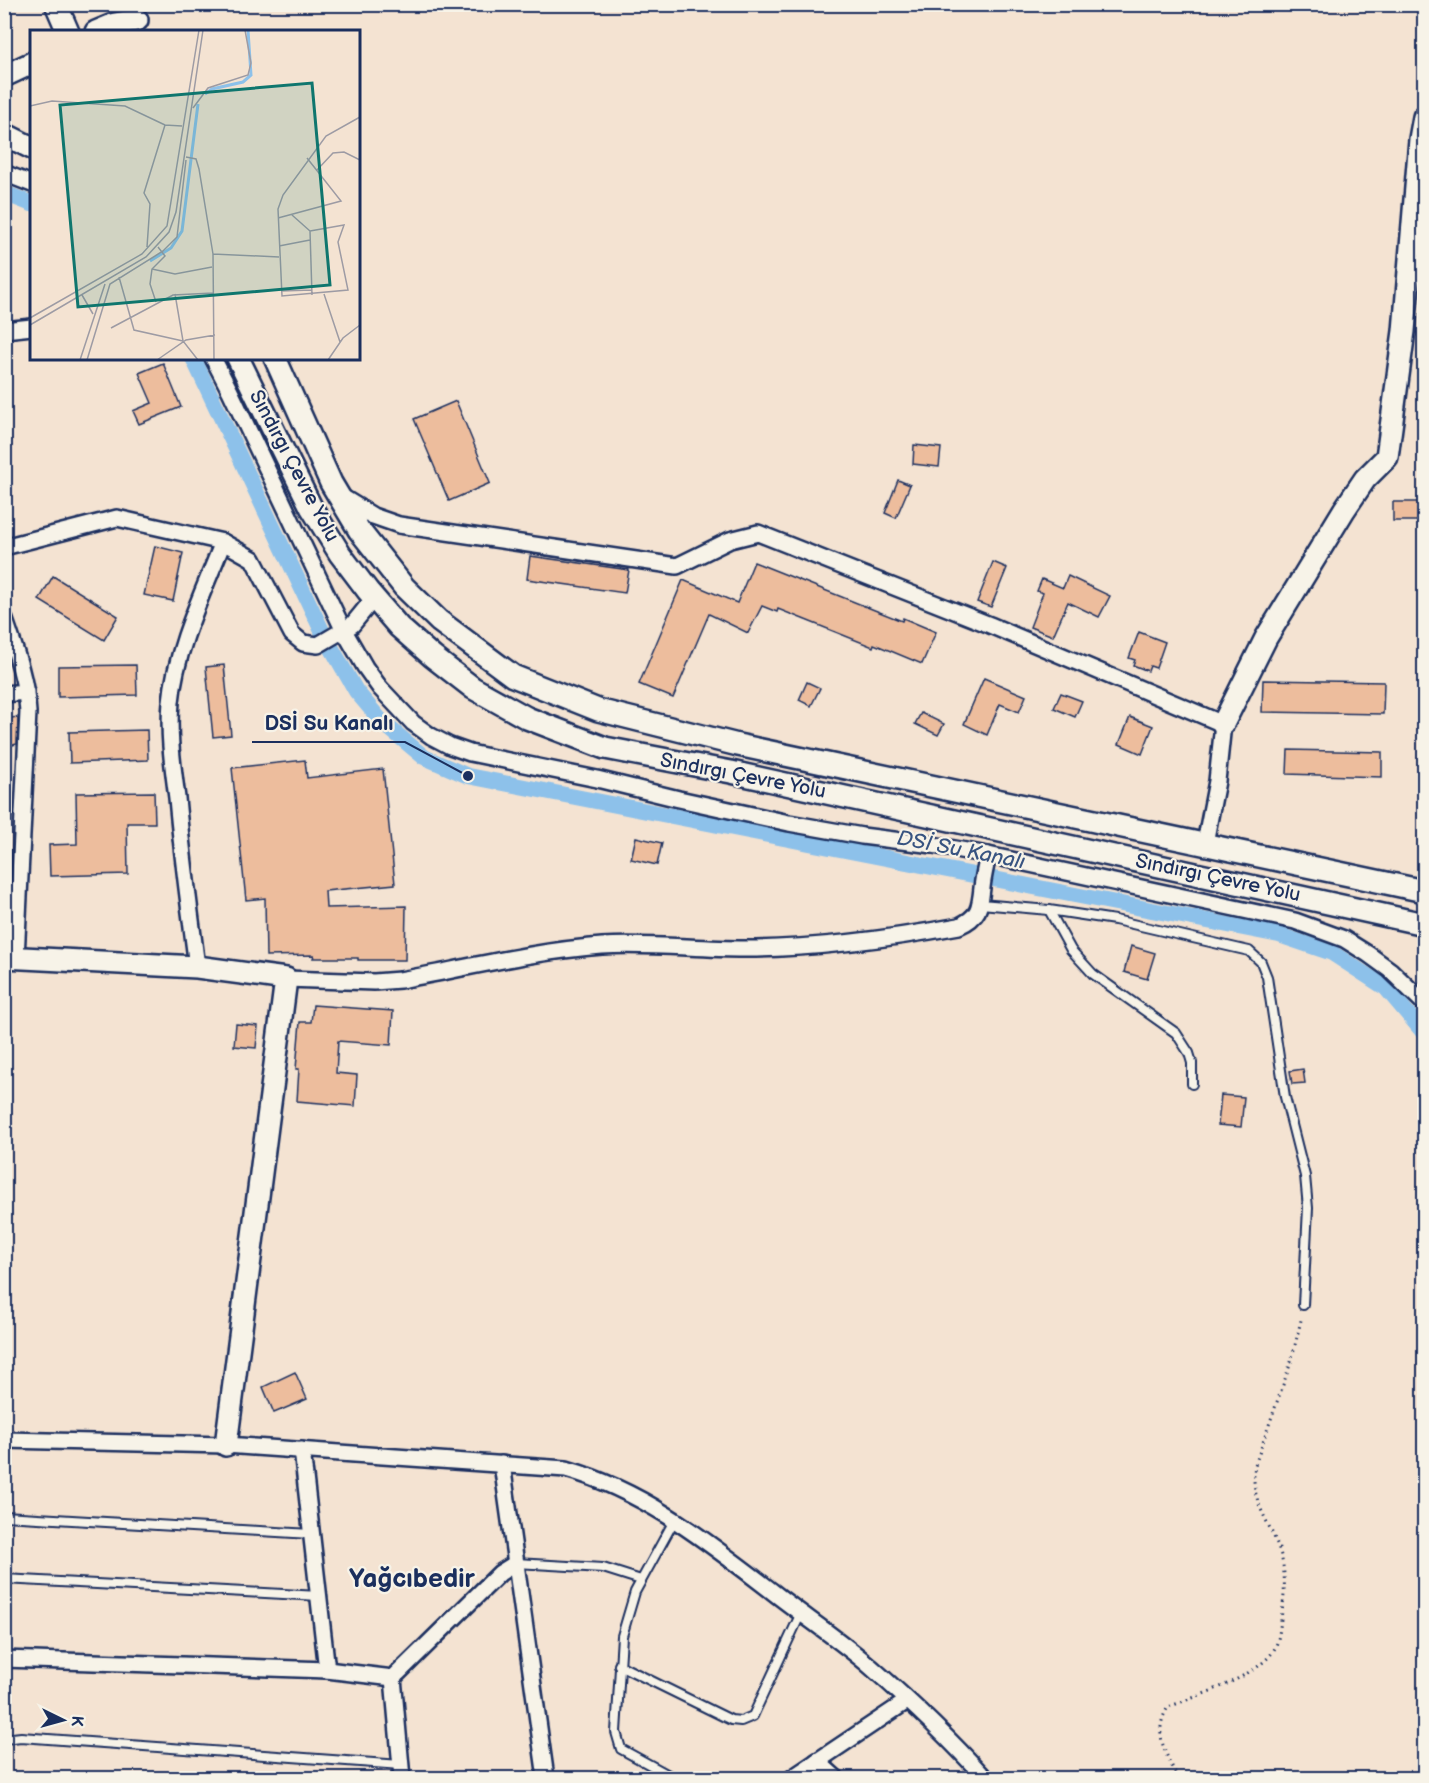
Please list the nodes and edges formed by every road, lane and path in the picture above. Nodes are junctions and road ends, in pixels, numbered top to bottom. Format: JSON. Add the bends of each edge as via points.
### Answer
{"nodes":[{"id":1,"x":56,"y":4,"type":"edge"},
{"id":2,"x":136,"y":19,"type":"edge"},
{"id":3,"x":67,"y":30,"type":"edge"},
{"id":4,"x":101,"y":30,"type":"edge"},
{"id":5,"x":30,"y":64,"type":"edge"},
{"id":6,"x":4,"y":76,"type":"edge"},
{"id":7,"x":1425,"y":117,"type":"edge"},
{"id":8,"x":30,"y":132,"type":"edge"},
{"id":9,"x":4,"y":133,"type":"edge"},
{"id":10,"x":30,"y":147,"type":"edge"},
{"id":11,"x":4,"y":173,"type":"edge"},
{"id":12,"x":30,"y":183,"type":"edge"},
{"id":13,"x":30,"y":327,"type":"edge"},
{"id":14,"x":4,"y":330,"type":"edge"},
{"id":15,"x":214,"y":360,"type":"edge"},
{"id":16,"x":239,"y":360,"type":"edge"},
{"id":17,"x":276,"y":360,"type":"edge"},
{"id":18,"x":338,"y":495,"type":"junction"},
{"id":19,"x":223,"y":542,"type":"junction"},
{"id":20,"x":4,"y":547,"type":"edge"},
{"id":21,"x":374,"y":598,"type":"junction"},
{"id":22,"x":4,"y":617,"type":"edge"},
{"id":23,"x":340,"y":631,"type":"junction"},
{"id":24,"x":27,"y":692,"type":"junction"},
{"id":25,"x":4,"y":694,"type":"edge"},
{"id":26,"x":1223,"y":724,"type":"junction"},
{"id":27,"x":1056,"y":843,"type":"junction"},
{"id":28,"x":1205,"y":843,"type":"junction"},
{"id":29,"x":987,"y":861,"type":"junction"},
{"id":30,"x":1425,"y":891,"type":"edge"},
{"id":31,"x":981,"y":904,"type":"junction"},
{"id":32,"x":1049,"y":910,"type":"junction"},
{"id":33,"x":1425,"y":924,"type":"edge"},
{"id":34,"x":10,"y":958,"type":"edge"},
{"id":35,"x":197,"y":967,"type":"junction"},
{"id":36,"x":286,"y":979,"type":"junction"},
{"id":37,"x":1425,"y":1003,"type":"edge"},
{"id":38,"x":1192,"y":1084,"type":"dead end"},
{"id":39,"x":1303,"y":1305,"type":"joint"},
{"id":40,"x":4,"y":1440,"type":"edge"},
{"id":41,"x":226,"y":1445,"type":"junction"},
{"id":42,"x":302,"y":1450,"type":"junction"},
{"id":43,"x":502,"y":1464,"type":"junction"},
{"id":44,"x":4,"y":1516,"type":"edge"},
{"id":45,"x":675,"y":1519,"type":"junction"},
{"id":46,"x":312,"y":1534,"type":"junction"},
{"id":47,"x":516,"y":1563,"type":"junction"},
{"id":48,"x":4,"y":1579,"type":"edge"},
{"id":49,"x":641,"y":1580,"type":"junction"},
{"id":50,"x":319,"y":1596,"type":"junction"},
{"id":51,"x":801,"y":1613,"type":"junction"},
{"id":52,"x":4,"y":1659,"type":"edge"},
{"id":53,"x":619,"y":1665,"type":"junction"},
{"id":54,"x":327,"y":1670,"type":"junction"},
{"id":55,"x":393,"y":1678,"type":"junction"},
{"id":56,"x":907,"y":1701,"type":"junction"},
{"id":57,"x":4,"y":1739,"type":"edge"},
{"id":58,"x":818,"y":1761,"type":"junction"},
{"id":59,"x":402,"y":1772,"type":"edge"},
{"id":60,"x":546,"y":1779,"type":"edge"},
{"id":61,"x":674,"y":1779,"type":"edge"},
{"id":62,"x":792,"y":1779,"type":"edge"},
{"id":63,"x":836,"y":1779,"type":"edge"},
{"id":64,"x":985,"y":1779,"type":"edge"},
{"id":65,"x":1178,"y":1779,"type":"edge"}],
"edges":[{"from":1,"to":3,"type":"main road"},
{"from":2,"to":4,"type":"main road"},
{"from":5,"to":6,"type":"main road"},
{"from":7,"to":26,"type":"main road","via":[[1387,457],[1365,479],[1344,510],[1266,638]]},
{"from":8,"to":9,"type":"main road"},
{"from":9,"to":10,"type":"main road"},
{"from":11,"to":12,"type":"street"},
{"from":13,"to":14,"type":"street"},
{"from":15,"to":23,"type":"street"},
{"from":16,"to":21,"type":"main road","name":"Sındırgı Çevre Yolu","via":[[311,507]]},
{"from":17,"to":18,"type":"main road","name":"Sındırgı Çevre Yolu"},
{"from":18,"to":26,"type":"street","via":[[373,516],[399,525],[677,566],[730,540],[758,533],[990,625]]},
{"from":18,"to":28,"type":"main road","name":"Sındırgı Çevre Yolu","via":[[359,530],[404,587],[439,621],[513,675],[560,696],[598,710],[738,745]]},
{"from":19,"to":20,"type":"street","via":[[117,518]]},
{"from":19,"to":23,"type":"street","via":[[253,559],[292,634],[303,643],[318,645]]},
{"from":19,"to":35,"type":"street","via":[[187,636],[171,702],[170,735]]},
{"from":21,"to":23,"type":"street","via":[[352,626]]},
{"from":21,"to":27,"type":"main road","name":"Sındırgı Çevre Yolu","via":[[399,627],[473,688],[527,718],[605,748]]},
{"from":22,"to":24,"type":"street"},
{"from":23,"to":29,"type":"street","via":[[380,688],[413,723],[431,736],[470,753]]},
{"from":24,"to":25,"type":"street"},
{"from":24,"to":34,"type":"street"},
{"from":26,"to":28,"type":"street"},
{"from":27,"to":28,"type":"main road","via":[[1191,857]]},
{"from":27,"to":33,"type":"main road","name":"Sındırgı Çevre Yolu"},
{"from":28,"to":30,"type":"main road","name":"Sındırgı Çevre Yolu"},
{"from":29,"to":31,"type":"street"},
{"from":29,"to":37,"type":"street","via":[[1294,921],[1322,930],[1368,954]]},
{"from":31,"to":32,"type":"lane"},
{"from":31,"to":36,"type":"street","via":[[974,916],[959,927],[894,938],[744,949],[603,946],[400,980]]},
{"from":32,"to":38,"type":"lane","via":[[1071,950],[1093,974],[1176,1033],[1189,1053]]},
{"from":32,"to":39,"type":"lane","via":[[1115,920],[1248,951],[1261,962],[1285,1097],[1306,1183]]},
{"from":34,"to":35,"type":"main road"},
{"from":35,"to":36,"type":"main road"},
{"from":36,"to":41,"type":"main road"},
{"from":39,"to":65,"type":"path","via":[[1296,1345],[1253,1477],[1256,1497],[1283,1564],[1278,1641],[1258,1668],[1168,1707],[1161,1721],[1160,1738]]},
{"from":40,"to":41,"type":"street"},
{"from":41,"to":42,"type":"street"},
{"from":42,"to":43,"type":"street"},
{"from":42,"to":46,"type":"street"},
{"from":43,"to":45,"type":"street","via":[[566,1469],[588,1475]]},
{"from":43,"to":47,"type":"street"},
{"from":44,"to":46,"type":"lane"},
{"from":45,"to":49,"type":"lane"},
{"from":45,"to":51,"type":"street"},
{"from":46,"to":50,"type":"street"},
{"from":47,"to":49,"type":"lane","via":[[603,1568]]},
{"from":47,"to":55,"type":"street","via":[[500,1573]]},
{"from":47,"to":60,"type":"street"},
{"from":48,"to":50,"type":"lane"},
{"from":49,"to":53,"type":"lane","via":[[622,1636]]},
{"from":50,"to":54,"type":"street"},
{"from":51,"to":53,"type":"lane","via":[[753,1716],[741,1721],[731,1720]]},
{"from":51,"to":56,"type":"street","via":[[870,1666]]},
{"from":52,"to":54,"type":"street"},
{"from":53,"to":61,"type":"lane","via":[[616,1732],[621,1749]]},
{"from":54,"to":55,"type":"street"},
{"from":55,"to":59,"type":"street"},
{"from":56,"to":58,"type":"street"},
{"from":56,"to":64,"type":"street"},
{"from":57,"to":59,"type":"lane","via":[[21,1737]]},
{"from":58,"to":62,"type":"street"},
{"from":58,"to":63,"type":"street"}]}
